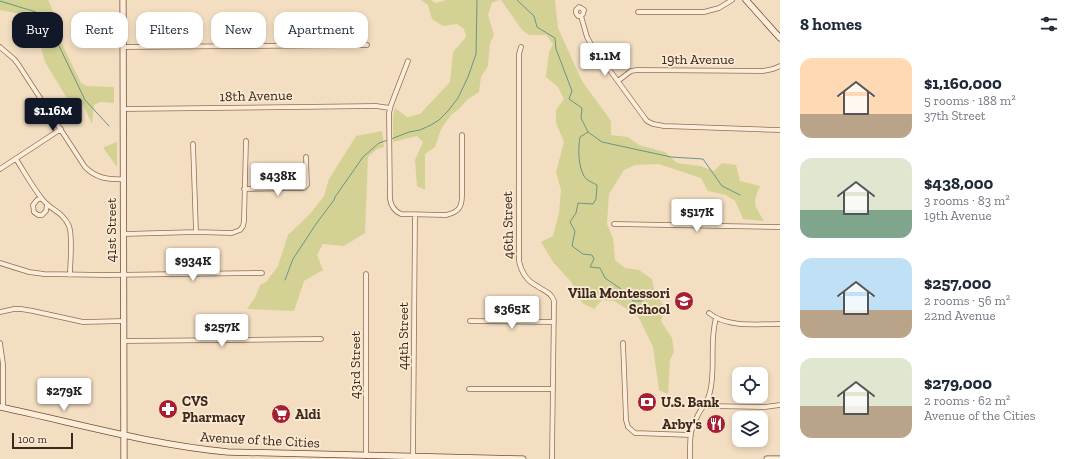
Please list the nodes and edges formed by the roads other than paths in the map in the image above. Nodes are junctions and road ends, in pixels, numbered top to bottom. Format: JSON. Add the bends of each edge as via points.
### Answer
{"nodes":[{"id":1,"x":122,"y":0,"type":"edge"},
{"id":2,"x":732,"y":0,"type":"edge"},
{"id":3,"x":746,"y":0,"type":"edge"},
{"id":4,"x":122,"y":12,"type":"edge"},
{"id":5,"x":638,"y":12,"type":"dead end"},
{"id":6,"x":581,"y":16,"type":"dead end"},
{"id":7,"x":780,"y":38,"type":"edge"},
{"id":8,"x":274,"y":46,"type":"edge"},
{"id":9,"x":0,"y":47,"type":"edge"},
{"id":10,"x":521,"y":47,"type":"dead end"},
{"id":11,"x":123,"y":48,"type":"edge"},
{"id":12,"x":128,"y":48,"type":"edge"},
{"id":13,"x":408,"y":61,"type":"dead end"},
{"id":14,"x":780,"y":66,"type":"edge"},
{"id":15,"x":618,"y":81,"type":"junction"},
{"id":16,"x":390,"y":108,"type":"junction"},
{"id":17,"x":123,"y":109,"type":"junction"},
{"id":18,"x":60,"y":129,"type":"junction"},
{"id":19,"x":780,"y":130,"type":"edge"},
{"id":20,"x":462,"y":135,"type":"dead end"},
{"id":21,"x":246,"y":141,"type":"dead end"},
{"id":22,"x":193,"y":144,"type":"dead end"},
{"id":23,"x":306,"y":157,"type":"dead end"},
{"id":24,"x":16,"y":159,"type":"junction"},
{"id":25,"x":0,"y":169,"type":"edge"},
{"id":26,"x":123,"y":179,"type":"junction"},
{"id":27,"x":244,"y":189,"type":"junction"},
{"id":28,"x":41,"y":198,"type":"junction"},
{"id":29,"x":47,"y":205,"type":"junction"},
{"id":30,"x":415,"y":215,"type":"junction"},
{"id":31,"x":614,"y":224,"type":"dead end"},
{"id":32,"x":780,"y":227,"type":"edge"},
{"id":33,"x":196,"y":232,"type":"junction"},
{"id":34,"x":124,"y":234,"type":"junction"},
{"id":35,"x":0,"y":263,"type":"edge"},
{"id":36,"x":262,"y":273,"type":"dead end"},
{"id":37,"x":366,"y":274,"type":"dead end"},
{"id":38,"x":70,"y":275,"type":"junction"},
{"id":39,"x":124,"y":275,"type":"junction"},
{"id":40,"x":0,"y":312,"type":"edge"},
{"id":41,"x":709,"y":314,"type":"dead end"},
{"id":42,"x":716,"y":318,"type":"junction"},
{"id":43,"x":470,"y":321,"type":"dead end"},
{"id":44,"x":124,"y":322,"type":"junction"},
{"id":45,"x":554,"y":322,"type":"junction"},
{"id":46,"x":780,"y":324,"type":"edge"},
{"id":47,"x":321,"y":339,"type":"dead end"},
{"id":48,"x":124,"y":341,"type":"junction"},
{"id":49,"x":0,"y":343,"type":"edge"},
{"id":50,"x":623,"y":343,"type":"dead end"},
{"id":51,"x":469,"y":389,"type":"dead end"},
{"id":52,"x":553,"y":389,"type":"junction"},
{"id":53,"x":705,"y":404,"type":"junction"},
{"id":54,"x":780,"y":405,"type":"edge"},
{"id":55,"x":2,"y":407,"type":"edge"},
{"id":56,"x":124,"y":434,"type":"junction"},
{"id":57,"x":691,"y":436,"type":"junction"},
{"id":58,"x":366,"y":456,"type":"junction"},
{"id":59,"x":413,"y":457,"type":"junction"},
{"id":60,"x":398,"y":458,"type":"edge"},
{"id":61,"x":462,"y":458,"type":"edge"},
{"id":62,"x":124,"y":459,"type":"edge"},
{"id":63,"x":523,"y":459,"type":"edge"},
{"id":64,"x":552,"y":459,"type":"edge"},
{"id":65,"x":690,"y":459,"type":"edge"},
{"id":66,"x":767,"y":459,"type":"edge"},
{"id":67,"x":780,"y":459,"type":"edge"}],
"edges":[{"from":1,"to":4,"type":"main road","name":"41st Street"},
{"from":2,"to":5,"type":"street","via":[[719,8],[704,12]]},
{"from":3,"to":7,"type":"main road"},
{"from":6,"to":15,"type":"street","via":[[592,46]]},
{"from":8,"to":12,"type":"street"},
{"from":9,"to":18,"type":"street","via":[[14,58]]},
{"from":10,"to":45,"type":"street","name":"46th Street","via":[[519,261],[523,273],[529,280],[553,298]]},
{"from":11,"to":17,"type":"main road","name":"41st Street"},
{"from":13,"to":16,"type":"street"},
{"from":14,"to":15,"type":"street","name":"19th Avenue","via":[[763,71],[637,70]]},
{"from":15,"to":19,"type":"street","via":[[651,123],[664,126]]},
{"from":16,"to":17,"type":"street","name":"18th Avenue","via":[[376,106]]},
{"from":16,"to":30,"type":"street","via":[[390,199],[396,212]]},
{"from":17,"to":26,"type":"main road","name":"41st Street"},
{"from":18,"to":24,"type":"street"},
{"from":18,"to":26,"type":"street","via":[[85,167],[92,173],[103,178]]},
{"from":20,"to":30,"type":"street","via":[[460,207],[456,212],[446,215]]},
{"from":21,"to":27,"type":"street"},
{"from":22,"to":33,"type":"street"},
{"from":23,"to":27,"type":"street","via":[[306,186]]},
{"from":24,"to":25,"type":"street"},
{"from":24,"to":28,"type":"street"},
{"from":26,"to":34,"type":"main road","name":"41st Street"},
{"from":27,"to":33,"type":"street","via":[[244,221],[240,230],[232,233]]},
{"from":28,"to":29,"type":"street"},
{"from":28,"to":29,"type":"street","via":[[33,205],[34,212],[42,215]]},
{"from":29,"to":38,"type":"street","via":[[60,214],[69,226]]},
{"from":30,"to":59,"type":"street","name":"44th Street"},
{"from":31,"to":32,"type":"street"},
{"from":33,"to":34,"type":"street"},
{"from":34,"to":39,"type":"main road","name":"41st Street"},
{"from":35,"to":38,"type":"street","via":[[29,272]]},
{"from":36,"to":39,"type":"street"},
{"from":37,"to":58,"type":"street","name":"43rd Street"},
{"from":38,"to":39,"type":"street"},
{"from":39,"to":44,"type":"main road","name":"41st Street"},
{"from":40,"to":44,"type":"street","via":[[21,309],[83,322]]},
{"from":41,"to":42,"type":"street"},
{"from":42,"to":46,"type":"street","via":[[737,324]]},
{"from":42,"to":53,"type":"street","via":[[713,333],[712,383]]},
{"from":43,"to":45,"type":"street"},
{"from":44,"to":48,"type":"main road","name":"41st Street"},
{"from":45,"to":52,"type":"street","name":"46th Street"},
{"from":47,"to":48,"type":"street"},
{"from":48,"to":56,"type":"main road","name":"41st Street"},
{"from":49,"to":55,"type":"street","via":[[3,364]]},
{"from":50,"to":57,"type":"street","via":[[628,428],[635,433]]},
{"from":51,"to":52,"type":"street"},
{"from":52,"to":64,"type":"street","name":"46th Street"},
{"from":53,"to":54,"type":"street","via":[[765,407]]},
{"from":53,"to":57,"type":"street","via":[[692,426]]},
{"from":55,"to":56,"type":"main road","name":"Avenue of the Cities"},
{"from":56,"to":58,"type":"main road","name":"Avenue of the Cities","via":[[186,447],[228,452]]},
{"from":56,"to":62,"type":"main road","name":"41st Street"},
{"from":57,"to":65,"type":"street"},
{"from":58,"to":60,"type":"main road","name":"Avenue of the Cities"},
{"from":59,"to":60,"type":"main road","name":"Avenue of the Cities"},
{"from":59,"to":61,"type":"main road","name":"Avenue of the Cities"},
{"from":61,"to":63,"type":"main road","name":"Avenue of the Cities"},
{"from":66,"to":67,"type":"main road"}]}
